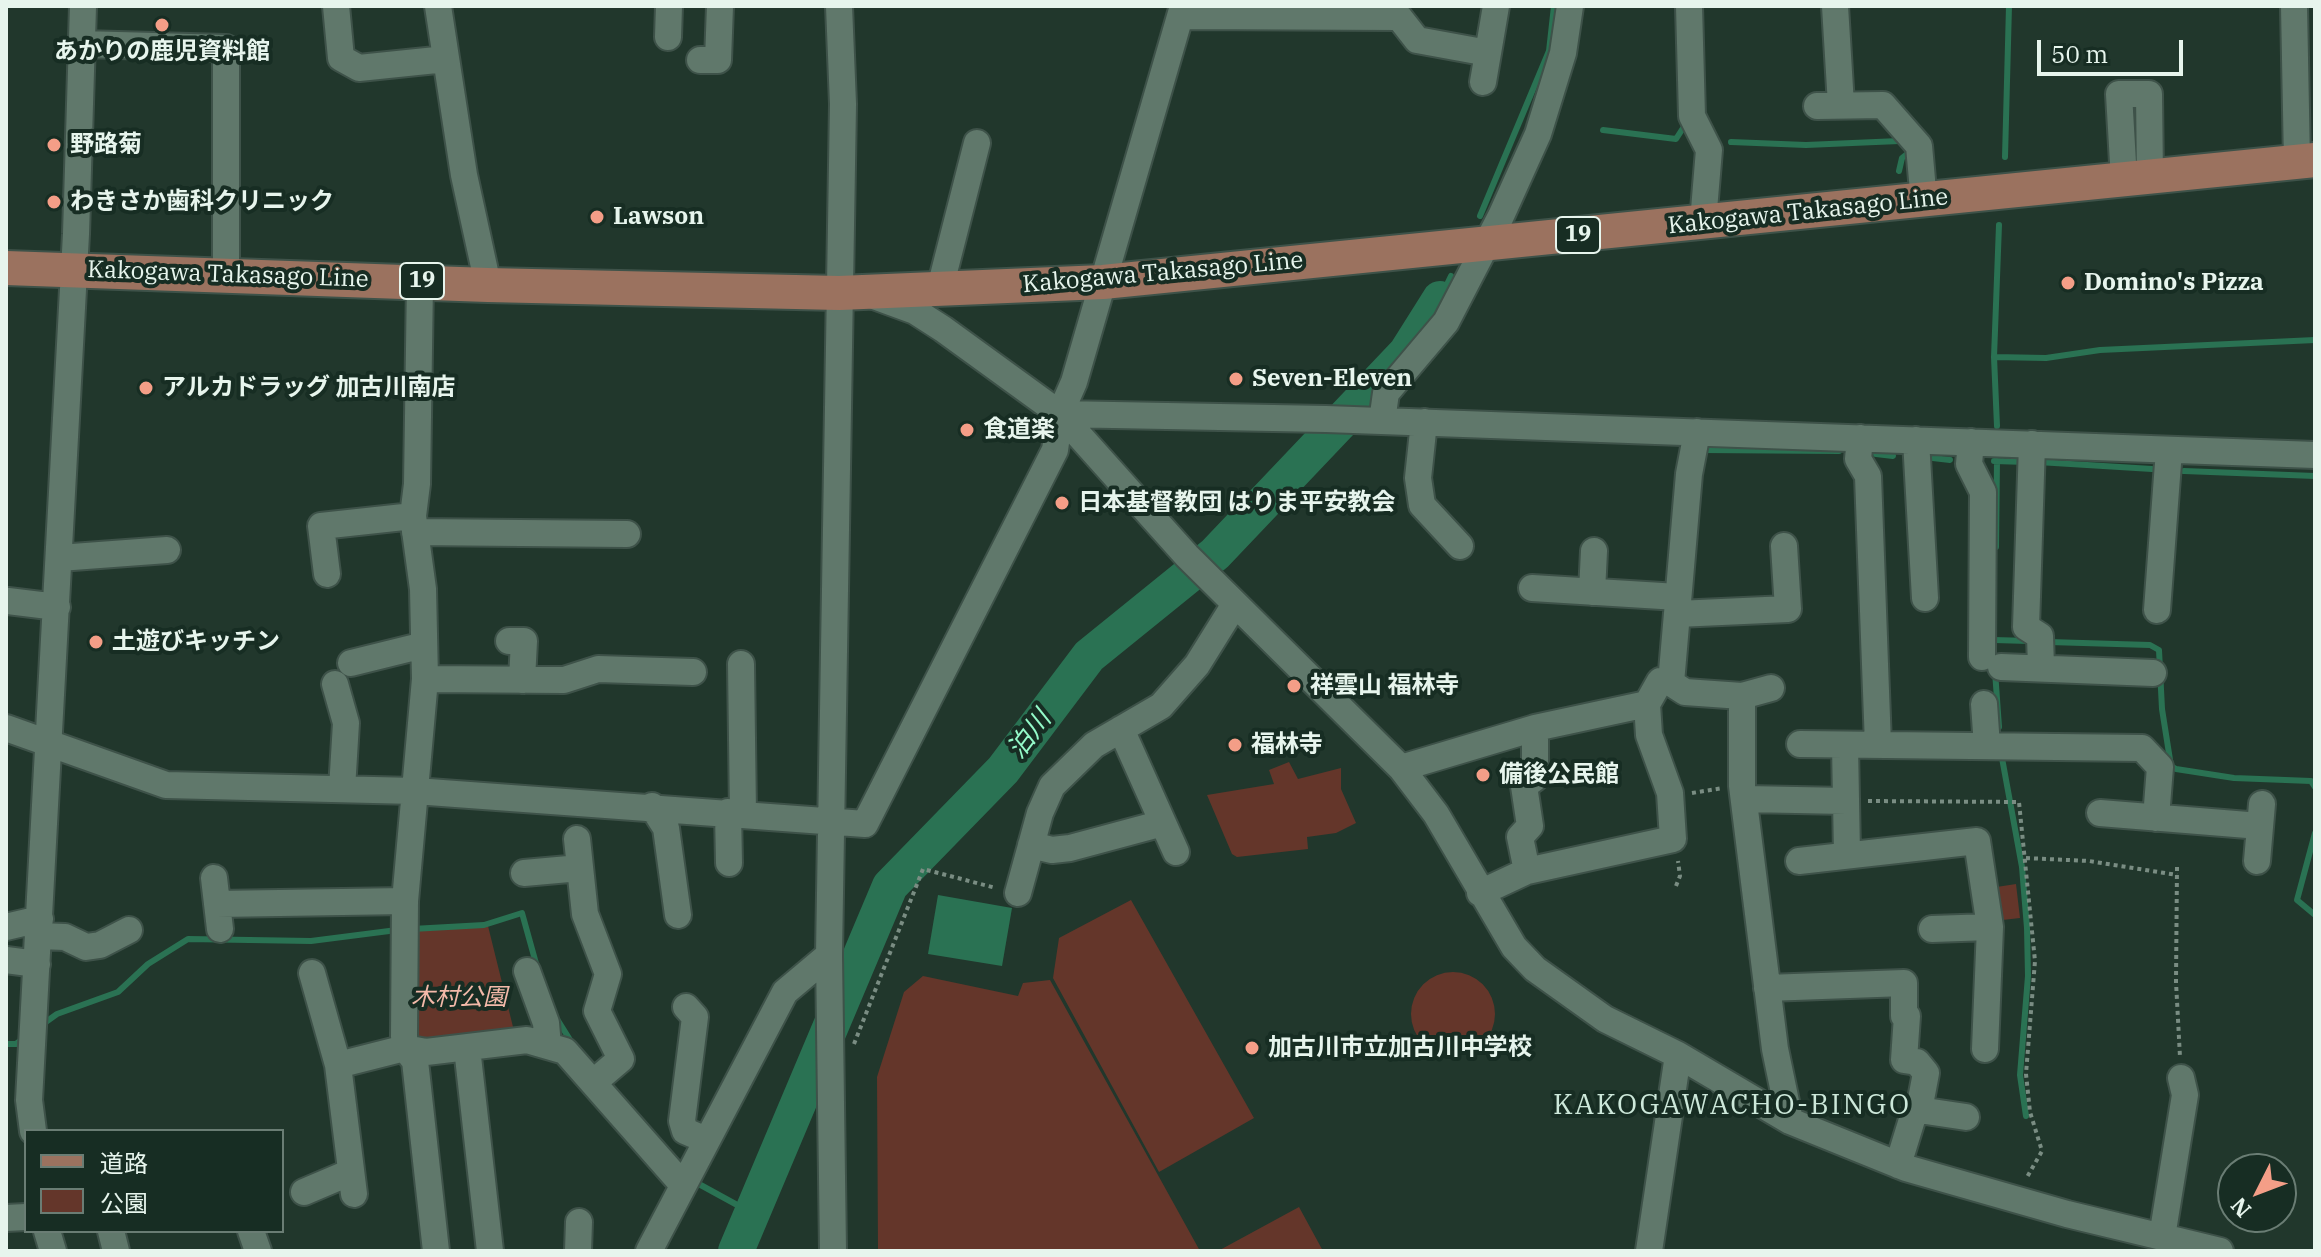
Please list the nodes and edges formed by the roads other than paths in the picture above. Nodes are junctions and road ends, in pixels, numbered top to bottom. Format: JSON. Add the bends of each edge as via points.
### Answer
{"nodes":[{"id":1,"x":83,"y":6,"type":"edge"},
{"id":2,"x":336,"y":6,"type":"edge"},
{"id":3,"x":438,"y":6,"type":"edge"},
{"id":4,"x":669,"y":6,"type":"edge"},
{"id":5,"x":720,"y":6,"type":"edge"},
{"id":6,"x":839,"y":6,"type":"edge"},
{"id":7,"x":1496,"y":6,"type":"edge"},
{"id":8,"x":1570,"y":6,"type":"edge"},
{"id":9,"x":1689,"y":6,"type":"edge"},
{"id":10,"x":1835,"y":6,"type":"edge"},
{"id":11,"x":2294,"y":6,"type":"edge"},
{"id":12,"x":1351,"y":10,"type":"edge"},
{"id":13,"x":1183,"y":11,"type":"edge"},
{"id":14,"x":1282,"y":11,"type":"edge"},
{"id":15,"x":668,"y":37,"type":"dead end"},
{"id":16,"x":82,"y":44,"type":"junction"},
{"id":17,"x":1488,"y":53,"type":"junction"},
{"id":18,"x":446,"y":59,"type":"junction"},
{"id":19,"x":700,"y":60,"type":"dead end"},
{"id":20,"x":1483,"y":82,"type":"dead end"},
{"id":21,"x":977,"y":143,"type":"dead end"},
{"id":22,"x":2306,"y":161,"type":"edge"},
{"id":23,"x":1924,"y":202,"type":"junction"},
{"id":24,"x":1703,"y":222,"type":"junction"},
{"id":25,"x":1486,"y":244,"type":"junction"},
{"id":26,"x":6,"y":268,"type":"edge"},
{"id":27,"x":74,"y":270,"type":"junction"},
{"id":28,"x":226,"y":275,"type":"junction"},
{"id":29,"x":420,"y":281,"type":"junction"},
{"id":30,"x":1103,"y":282,"type":"junction"},
{"id":31,"x":488,"y":285,"type":"junction"},
{"id":32,"x":940,"y":288,"type":"junction"},
{"id":33,"x":839,"y":293,"type":"junction"},
{"id":34,"x":1060,"y":414,"type":"junction"},
{"id":35,"x":1381,"y":421,"type":"junction"},
{"id":36,"x":1424,"y":422,"type":"junction"},
{"id":37,"x":1697,"y":432,"type":"junction"},
{"id":38,"x":1860,"y":438,"type":"junction"},
{"id":39,"x":1916,"y":440,"type":"junction"},
{"id":40,"x":1971,"y":442,"type":"junction"},
{"id":41,"x":2169,"y":450,"type":"junction"},
{"id":42,"x":2315,"y":455,"type":"edge"},
{"id":43,"x":2032,"y":456,"type":"junction"},
{"id":44,"x":414,"y":524,"type":"junction"},
{"id":45,"x":627,"y":534,"type":"dead end"},
{"id":46,"x":1460,"y":546,"type":"dead end"},
{"id":47,"x":1784,"y":546,"type":"dead end"},
{"id":48,"x":167,"y":550,"type":"dead end"},
{"id":49,"x":1594,"y":551,"type":"dead end"},
{"id":50,"x":59,"y":558,"type":"junction"},
{"id":51,"x":327,"y":574,"type":"dead end"},
{"id":52,"x":1916,"y":585,"type":"dead end"},
{"id":53,"x":1532,"y":588,"type":"dead end"},
{"id":54,"x":1592,"y":592,"type":"junction"},
{"id":55,"x":8,"y":601,"type":"dead end"},
{"id":56,"x":1235,"y":604,"type":"junction"},
{"id":57,"x":1678,"y":606,"type":"junction"},
{"id":58,"x":57,"y":607,"type":"junction"},
{"id":59,"x":2157,"y":610,"type":"dead end"},
{"id":60,"x":509,"y":641,"type":"dead end"},
{"id":61,"x":424,"y":645,"type":"junction"},
{"id":62,"x":2041,"y":651,"type":"junction"},
{"id":63,"x":351,"y":663,"type":"dead end"},
{"id":64,"x":741,"y":664,"type":"dead end"},
{"id":65,"x":693,"y":672,"type":"dead end"},
{"id":66,"x":2153,"y":673,"type":"dead end"},
{"id":67,"x":425,"y":679,"type":"junction"},
{"id":68,"x":522,"y":680,"type":"junction"},
{"id":69,"x":1671,"y":683,"type":"junction"},
{"id":70,"x":335,"y":684,"type":"dead end"},
{"id":71,"x":1771,"y":688,"type":"dead end"},
{"id":72,"x":1742,"y":696,"type":"junction"},
{"id":73,"x":1647,"y":704,"type":"junction"},
{"id":74,"x":1984,"y":704,"type":"dead end"},
{"id":75,"x":6,"y":728,"type":"edge"},
{"id":76,"x":1535,"y":728,"type":"junction"},
{"id":77,"x":1121,"y":729,"type":"junction"},
{"id":78,"x":50,"y":742,"type":"junction"},
{"id":79,"x":1800,"y":744,"type":"dead end"},
{"id":80,"x":1845,"y":745,"type":"junction"},
{"id":81,"x":1878,"y":745,"type":"junction"},
{"id":82,"x":1987,"y":746,"type":"junction"},
{"id":83,"x":1401,"y":768,"type":"junction"},
{"id":84,"x":342,"y":789,"type":"junction"},
{"id":85,"x":415,"y":791,"type":"junction"},
{"id":86,"x":1744,"y":792,"type":"junction"},
{"id":87,"x":1846,"y":801,"type":"junction"},
{"id":88,"x":652,"y":806,"type":"junction"},
{"id":89,"x":735,"y":812,"type":"junction"},
{"id":90,"x":2100,"y":813,"type":"dead end"},
{"id":91,"x":2156,"y":818,"type":"junction"},
{"id":92,"x":831,"y":820,"type":"junction"},
{"id":93,"x":1163,"y":823,"type":"junction"},
{"id":94,"x":577,"y":839,"type":"dead end"},
{"id":95,"x":1031,"y":845,"type":"junction"},
{"id":96,"x":1176,"y":852,"type":"dead end"},
{"id":97,"x":1847,"y":854,"type":"junction"},
{"id":98,"x":1799,"y":861,"type":"dead end"},
{"id":99,"x":2257,"y":861,"type":"dead end"},
{"id":100,"x":729,"y":863,"type":"dead end"},
{"id":101,"x":580,"y":868,"type":"junction"},
{"id":102,"x":1527,"y":871,"type":"junction"},
{"id":103,"x":524,"y":873,"type":"dead end"},
{"id":104,"x":1018,"y":893,"type":"road end"},
{"id":105,"x":1480,"y":893,"type":"junction"},
{"id":106,"x":669,"y":900,"type":"dead end"},
{"id":107,"x":405,"y":901,"type":"junction"},
{"id":108,"x":217,"y":904,"type":"dead end"},
{"id":109,"x":6,"y":927,"type":"edge"},
{"id":110,"x":39,"y":927,"type":"junction"},
{"id":111,"x":1990,"y":927,"type":"junction"},
{"id":112,"x":1932,"y":929,"type":"dead end"},
{"id":113,"x":129,"y":930,"type":"dead end"},
{"id":114,"x":829,"y":955,"type":"junction"},
{"id":115,"x":6,"y":960,"type":"edge"},
{"id":116,"x":37,"y":964,"type":"junction"},
{"id":117,"x":527,"y":971,"type":"dead end"},
{"id":118,"x":312,"y":973,"type":"dead end"},
{"id":119,"x":1767,"y":988,"type":"junction"},
{"id":120,"x":686,"y":1007,"type":"dead end"},
{"id":121,"x":1994,"y":1034,"type":"dead end"},
{"id":122,"x":548,"y":1046,"type":"junction"},
{"id":123,"x":405,"y":1048,"type":"junction"},
{"id":124,"x":467,"y":1048,"type":"junction"},
{"id":125,"x":1678,"y":1055,"type":"junction"},
{"id":126,"x":338,"y":1065,"type":"junction"},
{"id":127,"x":2181,"y":1078,"type":"road end"},
{"id":128,"x":594,"y":1082,"type":"junction"},
{"id":129,"x":1919,"y":1110,"type":"junction"},
{"id":130,"x":1966,"y":1117,"type":"dead end"},
{"id":131,"x":1790,"y":1121,"type":"junction"},
{"id":132,"x":33,"y":1129,"type":"edge"},
{"id":133,"x":706,"y":1140,"type":"junction"},
{"id":134,"x":1898,"y":1165,"type":"junction"},
{"id":135,"x":682,"y":1184,"type":"junction"},
{"id":136,"x":304,"y":1192,"type":"dead end"},
{"id":137,"x":579,"y":1222,"type":"dead end"},
{"id":138,"x":2162,"y":1237,"type":"junction"},
{"id":139,"x":436,"y":1251,"type":"edge"},
{"id":140,"x":490,"y":1251,"type":"edge"},
{"id":141,"x":578,"y":1251,"type":"edge"},
{"id":142,"x":649,"y":1251,"type":"edge"},
{"id":143,"x":833,"y":1251,"type":"edge"},
{"id":144,"x":1649,"y":1251,"type":"edge"},
{"id":145,"x":2220,"y":1251,"type":"edge"}],
"edges":[{"from":1,"to":16,"type":"street"},
{"from":2,"to":18,"type":"street","via":[[341,58],[359,68]]},
{"from":3,"to":18,"type":"street"},
{"from":4,"to":15,"type":"street"},
{"from":5,"to":19,"type":"street","via":[[718,60]]},
{"from":6,"to":33,"type":"street"},
{"from":7,"to":17,"type":"street"},
{"from":8,"to":25,"type":"street","via":[[1563,53],[1538,134]]},
{"from":9,"to":24,"type":"street","via":[[1692,116],[1709,150]]},
{"from":10,"to":23,"type":"street","via":[[1829,105],[1883,105],[1919,146]]},
{"from":11,"to":22,"type":"street"},
{"from":12,"to":14,"type":"street"},
{"from":12,"to":17,"type":"street","via":[[1399,17],[1417,40]]},
{"from":13,"to":14,"type":"street"},
{"from":13,"to":30,"type":"street"},
{"from":16,"to":27,"type":"street"},
{"from":16,"to":28,"type":"street","via":[[226,48]]},
{"from":17,"to":20,"type":"street"},
{"from":18,"to":31,"type":"street"},
{"from":21,"to":32,"type":"street"},
{"from":22,"to":23,"type":"main road","name":"Kakogawa Takasago Line","number":"19"},
{"from":23,"to":24,"type":"main road","name":"Kakogawa Takasago Line","number":"19"},
{"from":24,"to":25,"type":"main road","name":"Kakogawa Takasago Line","number":"19"},
{"from":25,"to":30,"type":"main road","name":"Kakogawa Takasago Line","number":"19"},
{"from":25,"to":35,"type":"street","via":[[1446,322],[1386,393]]},
{"from":26,"to":27,"type":"main road","name":"Kakogawa Takasago Line","number":"19"},
{"from":27,"to":28,"type":"main road","name":"Kakogawa Takasago Line","number":"19"},
{"from":27,"to":50,"type":"street"},
{"from":28,"to":29,"type":"main road","name":"Kakogawa Takasago Line","number":"19"},
{"from":29,"to":31,"type":"main road","name":"Kakogawa Takasago Line","number":"19"},
{"from":29,"to":44,"type":"street"},
{"from":30,"to":32,"type":"main road","name":"Kakogawa Takasago Line","number":"19"},
{"from":30,"to":34,"type":"street"},
{"from":31,"to":33,"type":"main road","name":"Kakogawa Takasago Line","number":"19"},
{"from":32,"to":33,"type":"main road","name":"Kakogawa Takasago Line","number":"19"},
{"from":33,"to":34,"type":"street","via":[[878,297],[915,311]]},
{"from":33,"to":92,"type":"street"},
{"from":34,"to":35,"type":"street"},
{"from":34,"to":56,"type":"street"},
{"from":34,"to":92,"type":"street","via":[[1055,450],[865,824]]},
{"from":35,"to":36,"type":"street"},
{"from":36,"to":37,"type":"street"},
{"from":36,"to":46,"type":"street","via":[[1418,478],[1422,505]]},
{"from":37,"to":38,"type":"street"},
{"from":37,"to":57,"type":"street"},
{"from":38,"to":39,"type":"street"},
{"from":38,"to":81,"type":"street","via":[[1858,459],[1868,476]]},
{"from":39,"to":40,"type":"street"},
{"from":39,"to":52,"type":"street","via":[[1911,520]]},
{"from":40,"to":43,"type":"street"},
{"from":40,"to":62,"type":"street","via":[[1969,464],[1983,492],[1972,605],[1992,662]]},
{"from":41,"to":42,"type":"street"},
{"from":41,"to":43,"type":"street"},
{"from":41,"to":59,"type":"street"},
{"from":43,"to":62,"type":"street","via":[[2026,627]]},
{"from":44,"to":45,"type":"street"},
{"from":44,"to":51,"type":"street","via":[[321,526]]},
{"from":44,"to":61,"type":"street"},
{"from":47,"to":57,"type":"street","via":[[1788,609]]},
{"from":48,"to":50,"type":"street"},
{"from":49,"to":54,"type":"street"},
{"from":50,"to":58,"type":"street"},
{"from":53,"to":54,"type":"street"},
{"from":54,"to":57,"type":"street"},
{"from":55,"to":58,"type":"street"},
{"from":56,"to":77,"type":"street","via":[[1197,665],[1161,706]]},
{"from":56,"to":83,"type":"street"},
{"from":57,"to":69,"type":"street"},
{"from":58,"to":78,"type":"street"},
{"from":60,"to":68,"type":"street","via":[[524,641]]},
{"from":61,"to":63,"type":"street"},
{"from":61,"to":67,"type":"street"},
{"from":62,"to":66,"type":"street"},
{"from":64,"to":89,"type":"street"},
{"from":65,"to":68,"type":"street","via":[[598,669],[564,680]]},
{"from":67,"to":68,"type":"street"},
{"from":67,"to":85,"type":"street"},
{"from":69,"to":72,"type":"street","via":[[1685,692]]},
{"from":69,"to":73,"type":"street","via":[[1660,681]]},
{"from":70,"to":84,"type":"street","via":[[346,723]]},
{"from":71,"to":72,"type":"street"},
{"from":72,"to":86,"type":"street"},
{"from":73,"to":76,"type":"street"},
{"from":73,"to":102,"type":"street","via":[[1649,735],[1670,793],[1673,839]]},
{"from":74,"to":82,"type":"street"},
{"from":75,"to":78,"type":"street"},
{"from":76,"to":83,"type":"street"},
{"from":76,"to":102,"type":"street","via":[[1535,778],[1524,786],[1530,826],[1520,837]]},
{"from":77,"to":93,"type":"street"},
{"from":77,"to":95,"type":"street","via":[[1094,745],[1052,786]]},
{"from":78,"to":84,"type":"street","via":[[166,785]]},
{"from":78,"to":110,"type":"street"},
{"from":79,"to":80,"type":"street"},
{"from":80,"to":81,"type":"street"},
{"from":80,"to":87,"type":"street"},
{"from":81,"to":82,"type":"street"},
{"from":82,"to":91,"type":"street","via":[[2142,748],[2160,767]]},
{"from":83,"to":105,"type":"street","via":[[1436,814]]},
{"from":84,"to":85,"type":"street"},
{"from":85,"to":88,"type":"street"},
{"from":85,"to":107,"type":"street"},
{"from":86,"to":87,"type":"street"},
{"from":86,"to":119,"type":"street"},
{"from":87,"to":97,"type":"street"},
{"from":88,"to":89,"type":"street"},
{"from":88,"to":106,"type":"street","via":[[666,828]]},
{"from":89,"to":92,"type":"street"},
{"from":89,"to":100,"type":"street"},
{"from":90,"to":91,"type":"street"},
{"from":91,"to":99,"type":"street","via":[[2261,815]]},
{"from":92,"to":114,"type":"street"},
{"from":93,"to":95,"type":"street","via":[[1070,848]]},
{"from":93,"to":96,"type":"street"},
{"from":94,"to":101,"type":"street"},
{"from":95,"to":104,"type":"street"},
{"from":97,"to":98,"type":"street"},
{"from":97,"to":111,"type":"street","via":[[1977,841]]},
{"from":101,"to":103,"type":"street"},
{"from":101,"to":128,"type":"street","via":[[585,914],[605,938],[608,974],[597,1011],[621,1059]]},
{"from":102,"to":105,"type":"street"},
{"from":105,"to":125,"type":"street","via":[[1514,947],[1535,969],[1605,1019]]},
{"from":107,"to":108,"type":"street"},
{"from":107,"to":123,"type":"street"},
{"from":109,"to":110,"type":"street"},
{"from":110,"to":113,"type":"street","via":[[86,947]]},
{"from":110,"to":116,"type":"street"},
{"from":111,"to":112,"type":"street"},
{"from":111,"to":121,"type":"street"},
{"from":114,"to":133,"type":"street","via":[[785,992]]},
{"from":114,"to":143,"type":"street"},
{"from":115,"to":116,"type":"street"},
{"from":116,"to":132,"type":"street","via":[[29,1100]]},
{"from":117,"to":122,"type":"street","via":[[546,1023]]},
{"from":118,"to":126,"type":"street","via":[[329,1004]]},
{"from":119,"to":129,"type":"street","via":[[1904,983],[1904,1060],[1917,1062],[1926,1073]]},
{"from":119,"to":131,"type":"street"},
{"from":120,"to":133,"type":"street","via":[[695,1017],[682,1121],[685,1131]]},
{"from":122,"to":124,"type":"street","via":[[527,1040]]},
{"from":122,"to":128,"type":"street","via":[[565,1051]]},
{"from":123,"to":124,"type":"street"},
{"from":123,"to":126,"type":"street"},
{"from":123,"to":139,"type":"street","via":[[415,1061]]},
{"from":124,"to":140,"type":"street","via":[[494,1178]]},
{"from":125,"to":131,"type":"street"},
{"from":125,"to":144,"type":"street"},
{"from":126,"to":136,"type":"street","via":[[353,1183]]},
{"from":127,"to":138,"type":"street","via":[[2185,1095]]},
{"from":128,"to":135,"type":"street"},
{"from":129,"to":130,"type":"street"},
{"from":129,"to":134,"type":"street"},
{"from":131,"to":134,"type":"street"},
{"from":133,"to":135,"type":"street"},
{"from":134,"to":138,"type":"street"},
{"from":135,"to":142,"type":"street"},
{"from":137,"to":141,"type":"street"},
{"from":138,"to":145,"type":"street"}]}
